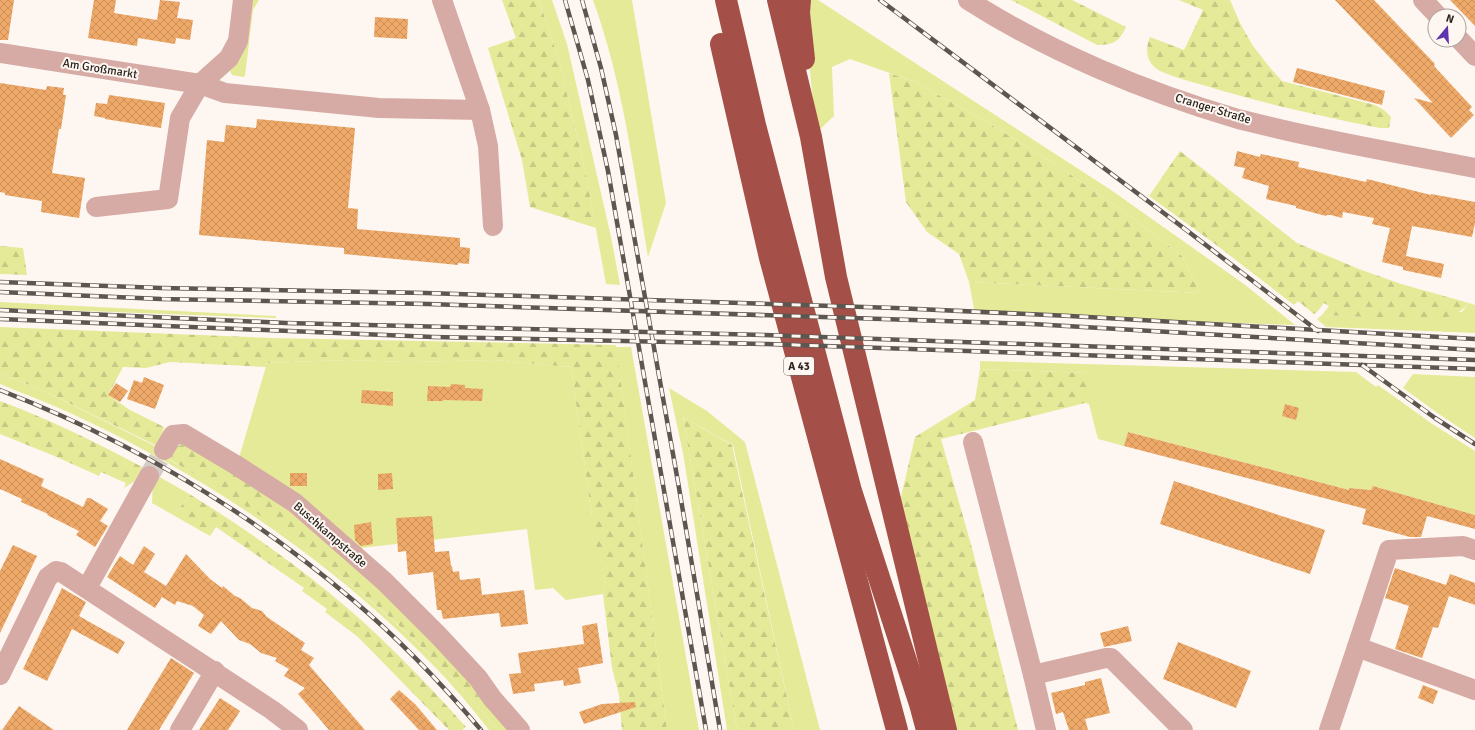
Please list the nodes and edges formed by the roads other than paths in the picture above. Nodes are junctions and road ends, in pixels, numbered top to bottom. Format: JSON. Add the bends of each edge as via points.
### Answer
{"nodes":[{"id":1,"x":243,"y":0,"type":"edge"},
{"id":2,"x":442,"y":0,"type":"edge"},
{"id":3,"x":711,"y":0,"type":"edge"},
{"id":4,"x":726,"y":0,"type":"edge"},
{"id":5,"x":778,"y":0,"type":"edge"},
{"id":6,"x":800,"y":0,"type":"edge"},
{"id":7,"x":968,"y":0,"type":"edge"},
{"id":8,"x":1423,"y":0,"type":"edge"},
{"id":9,"x":1430,"y":8,"type":"edge"},
{"id":10,"x":1467,"y":48,"type":"edge"},
{"id":11,"x":0,"y":53,"type":"edge"},
{"id":12,"x":1475,"y":56,"type":"edge"},
{"id":13,"x":200,"y":84,"type":"junction"},
{"id":14,"x":480,"y":110,"type":"junction"},
{"id":15,"x":811,"y":137,"type":"junction"},
{"id":16,"x":1475,"y":168,"type":"edge"},
{"id":17,"x":96,"y":208,"type":"dead end"},
{"id":18,"x":492,"y":226,"type":"dead end"},
{"id":19,"x":973,"y":442,"type":"dead end"},
{"id":20,"x":164,"y":450,"type":"tunnel mouth"},
{"id":21,"x":149,"y":476,"type":"tunnel mouth"},
{"id":22,"x":1475,"y":550,"type":"edge"},
{"id":23,"x":87,"y":588,"type":"junction"},
{"id":24,"x":1357,"y":647,"type":"junction"},
{"id":25,"x":215,"y":671,"type":"junction"},
{"id":26,"x":0,"y":675,"type":"edge"},
{"id":27,"x":1032,"y":675,"type":"junction"},
{"id":28,"x":1475,"y":690,"type":"edge"},
{"id":29,"x":937,"y":694,"type":"junction"},
{"id":30,"x":180,"y":730,"type":"edge"},
{"id":31,"x":298,"y":730,"type":"edge"},
{"id":32,"x":520,"y":730,"type":"edge"},
{"id":33,"x":897,"y":730,"type":"edge"},
{"id":34,"x":927,"y":730,"type":"edge"},
{"id":35,"x":946,"y":730,"type":"edge"},
{"id":36,"x":1046,"y":730,"type":"edge"},
{"id":37,"x":1183,"y":730,"type":"edge"},
{"id":38,"x":1329,"y":730,"type":"edge"}],
"edges":[{"from":1,"to":13,"type":"street","via":[[238,42],[229,58]]},
{"from":2,"to":14,"type":"street"},
{"from":3,"to":33,"type":"highway","number":"A 43","via":[[770,258]]},
{"from":4,"to":34,"type":"highway","number":"A 43","via":[[757,133],[850,491]]},
{"from":5,"to":15,"type":"highway"},
{"from":6,"to":15,"type":"highway","via":[[799,13]]},
{"from":7,"to":16,"type":"street","name":"Cranger Straße","via":[[1006,23],[1088,64],[1180,100],[1239,119],[1323,139]]},
{"from":8,"to":9,"type":"street"},
{"from":10,"to":12,"type":"street"},
{"from":11,"to":13,"type":"street","name":"Am Großmarkt"},
{"from":13,"to":14,"type":"street","name":"Am Großmarkt","via":[[224,93],[379,108]]},
{"from":13,"to":17,"type":"street","via":[[180,118],[168,199]]},
{"from":14,"to":18,"type":"street","via":[[488,146]]},
{"from":15,"to":29,"type":"highway","via":[[836,277]]},
{"from":19,"to":27,"type":"street"},
{"from":20,"to":32,"type":"street","name":"Buschkampstraße","via":[[173,435],[184,434],[295,504],[384,582],[439,636],[478,678]]},
{"from":21,"to":23,"type":"street"},
{"from":22,"to":24,"type":"street","via":[[1463,546],[1389,550]]},
{"from":23,"to":25,"type":"street"},
{"from":23,"to":26,"type":"street","via":[[61,572],[56,571],[48,577]]},
{"from":24,"to":28,"type":"street"},
{"from":24,"to":38,"type":"street"},
{"from":25,"to":30,"type":"street"},
{"from":25,"to":31,"type":"street"},
{"from":27,"to":36,"type":"street"},
{"from":27,"to":37,"type":"street","via":[[1111,658]]},
{"from":29,"to":34,"type":"street"},
{"from":29,"to":35,"type":"highway"}]}
